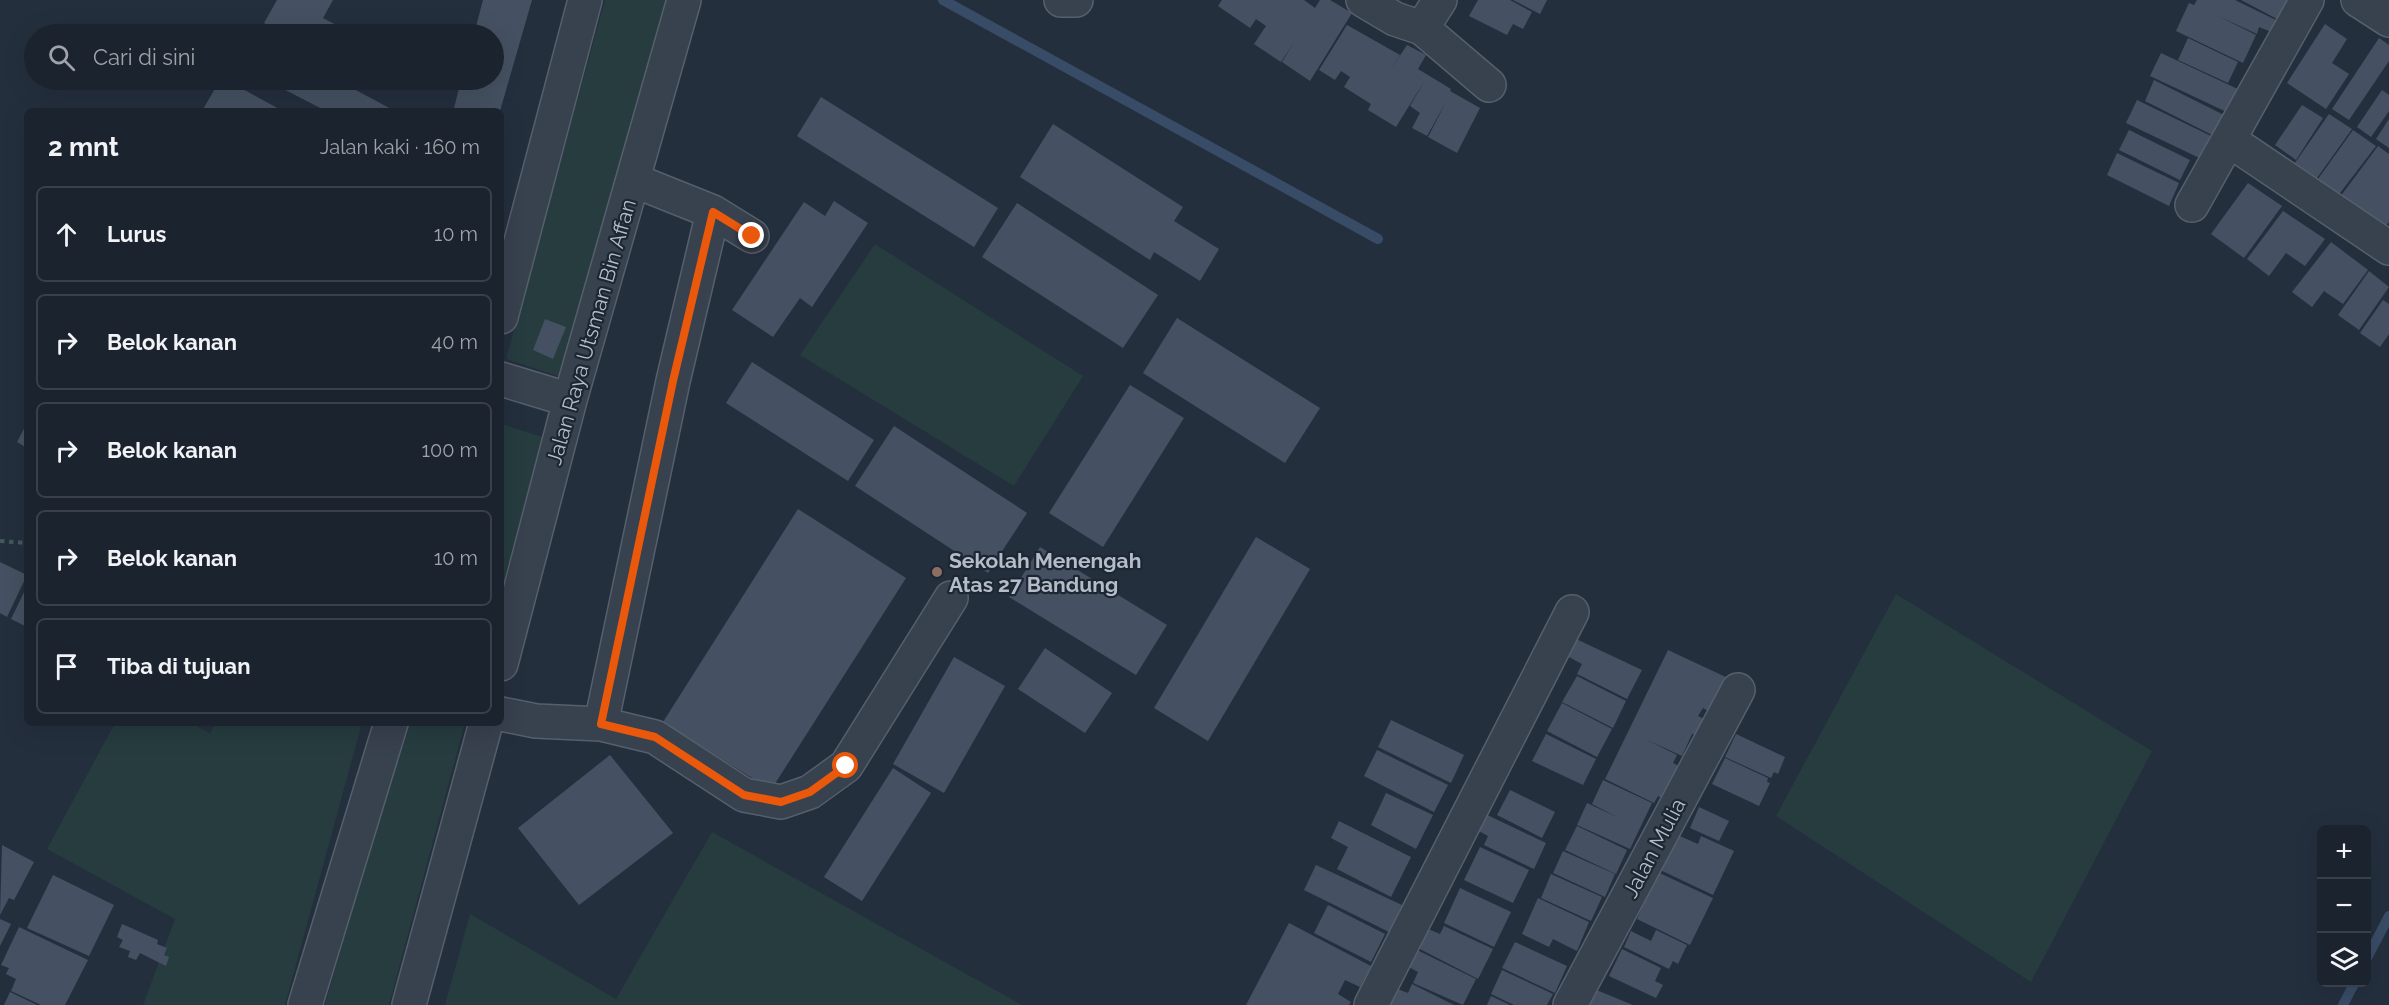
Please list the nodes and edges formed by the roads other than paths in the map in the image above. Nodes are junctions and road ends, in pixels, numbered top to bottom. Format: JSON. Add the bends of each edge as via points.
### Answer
{"nodes":[{"id":1,"x":585,"y":0,"type":"edge"},
{"id":2,"x":684,"y":0,"type":"edge"},
{"id":3,"x":1061,"y":0,"type":"edge"},
{"id":4,"x":1076,"y":0,"type":"edge"},
{"id":5,"x":1363,"y":0,"type":"edge"},
{"id":6,"x":1440,"y":0,"type":"edge"},
{"id":7,"x":2307,"y":0,"type":"edge"},
{"id":8,"x":2358,"y":0,"type":"edge"},
{"id":9,"x":2389,"y":20,"type":"edge"},
{"id":10,"x":1422,"y":28,"type":"junction"},
{"id":11,"x":1490,"y":85,"type":"dead end"},
{"id":12,"x":2229,"y":140,"type":"junction"},
{"id":13,"x":633,"y":180,"type":"junction"},
{"id":14,"x":2192,"y":205,"type":"dead end"},
{"id":15,"x":713,"y":212,"type":"junction"},
{"id":16,"x":752,"y":236,"type":"dead end"},
{"id":17,"x":2389,"y":248,"type":"edge"},
{"id":18,"x":504,"y":306,"type":"edge"},
{"id":19,"x":504,"y":380,"type":"edge"},
{"id":20,"x":570,"y":400,"type":"junction"},
{"id":21,"x":951,"y":598,"type":"dead end"},
{"id":22,"x":1572,"y":612,"type":"dead end"},
{"id":23,"x":504,"y":653,"type":"edge"},
{"id":24,"x":1737,"y":690,"type":"dead end"},
{"id":25,"x":504,"y":715,"type":"edge"},
{"id":26,"x":601,"y":724,"type":"junction"},
{"id":27,"x":390,"y":726,"type":"edge"},
{"id":28,"x":485,"y":726,"type":"edge"},
{"id":29,"x":305,"y":1005,"type":"edge"},
{"id":30,"x":409,"y":1005,"type":"edge"},
{"id":31,"x":1371,"y":1005,"type":"edge"},
{"id":32,"x":1570,"y":1005,"type":"edge"}],
"edges":[{"from":1,"to":18,"type":"street"},
{"from":2,"to":13,"type":"street","name":"Jalan Raya Utsman Bin Affan"},
{"from":3,"to":4,"type":"street"},
{"from":5,"to":10,"type":"street","via":[[1395,19]]},
{"from":6,"to":10,"type":"street"},
{"from":7,"to":12,"type":"street"},
{"from":8,"to":9,"type":"street"},
{"from":10,"to":11,"type":"street"},
{"from":12,"to":14,"type":"street"},
{"from":12,"to":17,"type":"street"},
{"from":13,"to":15,"type":"street"},
{"from":13,"to":20,"type":"street","name":"Jalan Raya Utsman Bin Affan"},
{"from":15,"to":16,"type":"street"},
{"from":15,"to":26,"type":"street"},
{"from":19,"to":20,"type":"street"},
{"from":20,"to":23,"type":"street","name":"Jalan Raya Utsman Bin Affan"},
{"from":21,"to":26,"type":"street","via":[[846,766],[810,792],[781,802],[744,795],[655,737]]},
{"from":22,"to":31,"type":"street"},
{"from":24,"to":32,"type":"street","name":"Jalan Mulia"},
{"from":25,"to":26,"type":"street","via":[[536,721]]},
{"from":27,"to":29,"type":"street"},
{"from":28,"to":30,"type":"street"}]}
